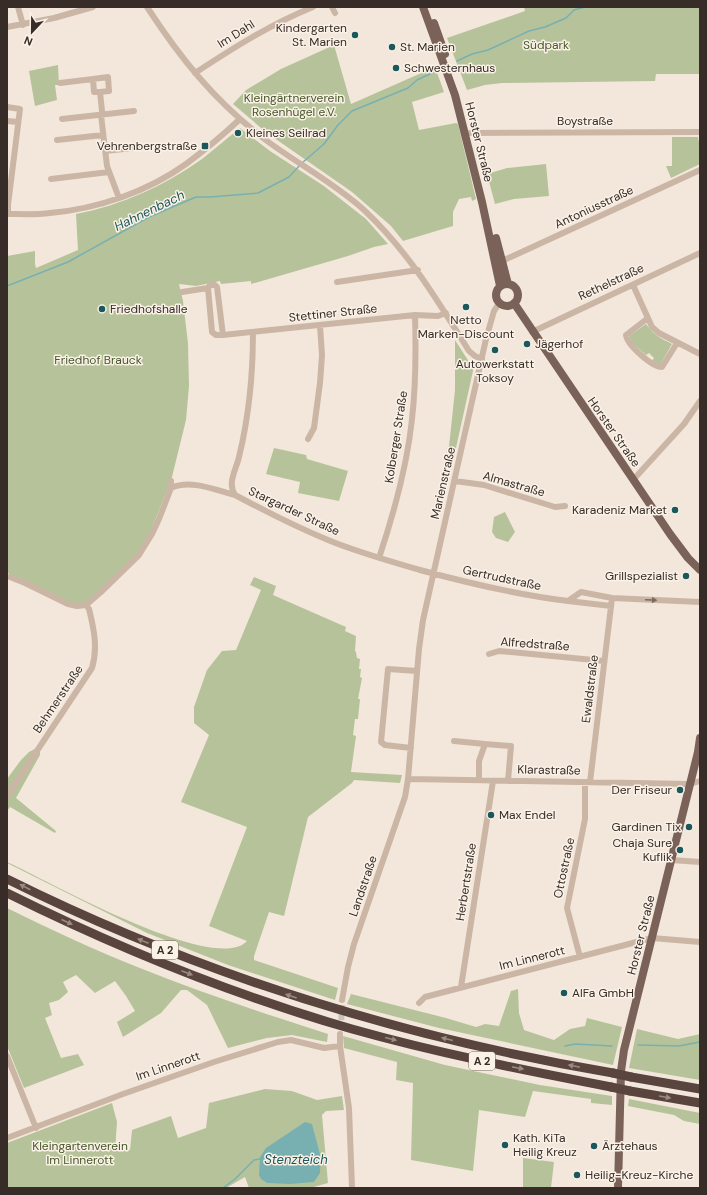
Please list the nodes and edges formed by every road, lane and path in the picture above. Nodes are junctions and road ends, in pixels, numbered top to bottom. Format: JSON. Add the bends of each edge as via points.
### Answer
{"nodes":[{"id":1,"x":18,"y":7,"type":"edge"},
{"id":2,"x":94,"y":7,"type":"edge"},
{"id":3,"x":147,"y":7,"type":"edge"},
{"id":4,"x":313,"y":7,"type":"edge"},
{"id":5,"x":423,"y":7,"type":"edge"},
{"id":6,"x":428,"y":7,"type":"edge"},
{"id":7,"x":23,"y":24,"type":"junction"},
{"id":8,"x":7,"y":27,"type":"edge"},
{"id":9,"x":195,"y":73,"type":"junction"},
{"id":10,"x":93,"y":79,"type":"junction"},
{"id":11,"x":60,"y":82,"type":"dead end"},
{"id":12,"x":100,"y":92,"type":"junction"},
{"id":13,"x":7,"y":107,"type":"edge"},
{"id":14,"x":134,"y":111,"type":"dead end"},
{"id":15,"x":101,"y":115,"type":"junction"},
{"id":16,"x":62,"y":119,"type":"dead end"},
{"id":17,"x":240,"y":119,"type":"junction"},
{"id":18,"x":7,"y":121,"type":"edge"},
{"id":19,"x":18,"y":122,"type":"junction"},
{"id":20,"x":700,"y":132,"type":"edge"},
{"id":21,"x":470,"y":133,"type":"junction"},
{"id":22,"x":103,"y":135,"type":"junction"},
{"id":23,"x":57,"y":140,"type":"dead end"},
{"id":24,"x":142,"y":147,"type":"dead end"},
{"id":25,"x":105,"y":151,"type":"junction"},
{"id":26,"x":700,"y":170,"type":"edge"},
{"id":27,"x":109,"y":172,"type":"junction"},
{"id":28,"x":51,"y":179,"type":"dead end"},
{"id":29,"x":119,"y":198,"type":"junction"},
{"id":30,"x":7,"y":214,"type":"edge"},
{"id":31,"x":700,"y":253,"type":"edge"},
{"id":32,"x":499,"y":262,"type":"junction"},
{"id":33,"x":418,"y":270,"type":"junction"},
{"id":34,"x":337,"y":282,"type":"dead end"},
{"id":35,"x":504,"y":285,"type":"junction"},
{"id":36,"x":633,"y":285,"type":"junction"},
{"id":37,"x":208,"y":288,"type":"junction"},
{"id":38,"x":182,"y":292,"type":"dead end"},
{"id":39,"x":500,"y":302,"type":"junction"},
{"id":40,"x":514,"y":303,"type":"junction"},
{"id":41,"x":446,"y":313,"type":"junction"},
{"id":42,"x":415,"y":315,"type":"junction"},
{"id":43,"x":648,"y":318,"type":"junction"},
{"id":44,"x":320,"y":326,"type":"junction"},
{"id":45,"x":253,"y":332,"type":"junction"},
{"id":46,"x":532,"y":332,"type":"junction"},
{"id":47,"x":223,"y":335,"type":"junction"},
{"id":48,"x":677,"y":343,"type":"junction"},
{"id":49,"x":700,"y":354,"type":"edge"},
{"id":50,"x":482,"y":359,"type":"junction"},
{"id":51,"x":700,"y":401,"type":"edge"},
{"id":52,"x":308,"y":439,"type":"dead end"},
{"id":53,"x":633,"y":480,"type":"junction"},
{"id":54,"x":456,"y":481,"type":"junction"},
{"id":55,"x":235,"y":495,"type":"junction"},
{"id":56,"x":565,"y":506,"type":"dead end"},
{"id":57,"x":379,"y":558,"type":"junction"},
{"id":58,"x":700,"y":570,"type":"edge"},
{"id":59,"x":433,"y":574,"type":"junction"},
{"id":60,"x":10,"y":577,"type":"dead end"},
{"id":61,"x":612,"y":598,"type":"junction"},
{"id":62,"x":568,"y":601,"type":"junction"},
{"id":63,"x":700,"y":602,"type":"edge"},
{"id":64,"x":86,"y":605,"type":"junction"},
{"id":65,"x":611,"y":606,"type":"junction"},
{"id":66,"x":489,"y":654,"type":"dead end"},
{"id":67,"x":604,"y":661,"type":"junction"},
{"id":68,"x":418,"y":672,"type":"junction"},
{"id":69,"x":700,"y":738,"type":"edge"},
{"id":70,"x":454,"y":741,"type":"dead end"},
{"id":71,"x":485,"y":744,"type":"junction"},
{"id":72,"x":411,"y":748,"type":"junction"},
{"id":73,"x":408,"y":779,"type":"junction"},
{"id":74,"x":479,"y":780,"type":"junction"},
{"id":75,"x":493,"y":780,"type":"junction"},
{"id":76,"x":508,"y":781,"type":"junction"},
{"id":77,"x":700,"y":781,"type":"edge"},
{"id":78,"x":588,"y":782,"type":"junction"},
{"id":79,"x":690,"y":784,"type":"junction"},
{"id":80,"x":7,"y":796,"type":"edge"},
{"id":81,"x":671,"y":860,"type":"junction"},
{"id":82,"x":700,"y":862,"type":"edge"},
{"id":83,"x":7,"y":879,"type":"edge"},
{"id":84,"x":7,"y":893,"type":"edge"},
{"id":85,"x":652,"y":938,"type":"junction"},
{"id":86,"x":700,"y":942,"type":"edge"},
{"id":87,"x":580,"y":957,"type":"junction"},
{"id":88,"x":462,"y":987,"type":"junction"},
{"id":89,"x":342,"y":1000,"type":"tunnel mouth"},
{"id":90,"x":419,"y":1003,"type":"dead end"},
{"id":91,"x":340,"y":1034,"type":"tunnel mouth"},
{"id":92,"x":340,"y":1046,"type":"junction"},
{"id":93,"x":7,"y":1056,"type":"edge"},
{"id":94,"x":700,"y":1089,"type":"edge"},
{"id":95,"x":700,"y":1103,"type":"edge"},
{"id":96,"x":36,"y":1128,"type":"junction"},
{"id":97,"x":7,"y":1138,"type":"edge"},
{"id":98,"x":354,"y":1188,"type":"edge"},
{"id":99,"x":618,"y":1188,"type":"edge"}],
"edges":[{"from":1,"to":7,"type":"street"},
{"from":2,"to":7,"type":"street"},
{"from":3,"to":9,"type":"street"},
{"from":4,"to":9,"type":"street","name":"Im Dahl","via":[[269,27]]},
{"from":5,"to":32,"type":"main road","name":"Horster Straße","via":[[455,96]]},
{"from":6,"to":21,"type":"main road","name":"Horster Straße","via":[[458,89]]},
{"from":7,"to":8,"type":"street"},
{"from":9,"to":17,"type":"street"},
{"from":10,"to":11,"type":"street"},
{"from":10,"to":12,"type":"street","via":[[94,92]]},
{"from":10,"to":12,"type":"street","via":[[108,78],[109,91]]},
{"from":12,"to":15,"type":"street"},
{"from":13,"to":19,"type":"street","via":[[20,109]]},
{"from":14,"to":15,"type":"street"},
{"from":15,"to":16,"type":"street"},
{"from":15,"to":22,"type":"street"},
{"from":17,"to":29,"type":"street","via":[[179,169]]},
{"from":17,"to":33,"type":"street","via":[[346,194],[392,238]]},
{"from":18,"to":19,"type":"street"},
{"from":19,"to":30,"type":"street"},
{"from":20,"to":21,"type":"street","name":"Boystraße"},
{"from":21,"to":32,"type":"main road","name":"Horster Straße"},
{"from":22,"to":23,"type":"street"},
{"from":22,"to":25,"type":"street"},
{"from":24,"to":25,"type":"street"},
{"from":25,"to":27,"type":"street"},
{"from":26,"to":32,"type":"street","name":"Antoniusstraße"},
{"from":27,"to":28,"type":"street"},
{"from":27,"to":29,"type":"street"},
{"from":29,"to":30,"type":"street","via":[[64,212]]},
{"from":31,"to":36,"type":"street","name":"Rethelstraße"},
{"from":32,"to":35,"type":"main road","name":"Horster Straße"},
{"from":33,"to":34,"type":"street"},
{"from":33,"to":41,"type":"street"},
{"from":35,"to":39,"type":"main road","via":[[496,294]]},
{"from":35,"to":40,"type":"main road","via":[[514,286],[518,293]]},
{"from":36,"to":43,"type":"street"},
{"from":36,"to":46,"type":"street","name":"Rethelstraße"},
{"from":37,"to":38,"type":"street"},
{"from":37,"to":47,"type":"street","via":[[212,332]]},
{"from":37,"to":47,"type":"street","via":[[210,285],[217,287]]},
{"from":39,"to":40,"type":"main road","via":[[506,306]]},
{"from":39,"to":50,"type":"street","name":"Marienstraße","via":[[494,311]]},
{"from":40,"to":46,"type":"main road","name":"Horster Straße"},
{"from":41,"to":42,"type":"street","name":"Stettiner Straße","via":[[438,316]]},
{"from":41,"to":50,"type":"street","via":[[469,351]]},
{"from":42,"to":44,"type":"street","name":"Stettiner Straße"},
{"from":42,"to":57,"type":"street","name":"Kolberger Straße","via":[[415,387],[409,444],[395,507]]},
{"from":43,"to":48,"type":"street","via":[[652,327]]},
{"from":43,"to":48,"type":"street","via":[[626,335],[631,346],[656,366],[662,367]]},
{"from":44,"to":45,"type":"street","name":"Stettiner Straße"},
{"from":44,"to":52,"type":"street","via":[[320,383],[314,428]]},
{"from":45,"to":47,"type":"street","name":"Stettiner Straße"},
{"from":45,"to":55,"type":"street","name":"Stargarder Straße","via":[[247,420],[231,483]]},
{"from":46,"to":53,"type":"main road","name":"Horster Straße"},
{"from":48,"to":49,"type":"street"},
{"from":50,"to":54,"type":"street","name":"Marienstraße"},
{"from":51,"to":53,"type":"street","via":[[684,424]]},
{"from":53,"to":58,"type":"main road","name":"Horster Straße","via":[[670,534]]},
{"from":54,"to":56,"type":"street","name":"Almastraße","via":[[484,486],[555,507]]},
{"from":54,"to":59,"type":"street","name":"Marienstraße"},
{"from":55,"to":57,"type":"street","name":"Stargarder Straße","via":[[328,540]]},
{"from":55,"to":64,"type":"street","via":[[189,484],[171,484],[152,534],[139,555]]},
{"from":57,"to":59,"type":"street","name":"Stargarder Straße"},
{"from":59,"to":62,"type":"street","name":"Gertrudstraße","via":[[525,595]]},
{"from":59,"to":68,"type":"street","name":"Marienstraße","via":[[423,620]]},
{"from":60,"to":64,"type":"street","via":[[68,604]]},
{"from":61,"to":62,"type":"street","via":[[581,592]]},
{"from":61,"to":63,"type":"street","one_way":true},
{"from":61,"to":65,"type":"street","name":"Ewaldstraße"},
{"from":62,"to":65,"type":"street","name":"Gertrudstraße"},
{"from":64,"to":80,"type":"street","name":"Behmerstraße","via":[[90,609],[96,647],[92,668]]},
{"from":65,"to":67,"type":"street","name":"Ewaldstraße"},
{"from":66,"to":67,"type":"street","name":"Alfredstraße","via":[[499,651]]},
{"from":67,"to":78,"type":"street","name":"Ewaldstraße"},
{"from":68,"to":72,"type":"street","name":"Marienstraße"},
{"from":68,"to":72,"type":"street","via":[[388,669],[381,742],[385,745]]},
{"from":69,"to":79,"type":"main road","name":"Horster Straße"},
{"from":70,"to":71,"type":"street"},
{"from":71,"to":74,"type":"street","via":[[479,761]]},
{"from":71,"to":76,"type":"street","via":[[511,746]]},
{"from":72,"to":73,"type":"street","name":"Marienstraße"},
{"from":73,"to":74,"type":"street","name":"Klarastraße"},
{"from":73,"to":89,"type":"street","name":"Landstraße","via":[[402,807],[352,951]]},
{"from":74,"to":75,"type":"street","name":"Klarastraße"},
{"from":75,"to":76,"type":"street","name":"Klarastraße"},
{"from":75,"to":88,"type":"street","name":"Herbertstraße"},
{"from":76,"to":78,"type":"street","name":"Klarastraße"},
{"from":77,"to":79,"type":"street","name":"Klarastraße"},
{"from":78,"to":79,"type":"street","name":"Klarastraße"},
{"from":78,"to":87,"type":"street","name":"Ottostraße","via":[[585,819],[567,908]]},
{"from":79,"to":81,"type":"main road","name":"Horster Straße"},
{"from":81,"to":82,"type":"street"},
{"from":81,"to":85,"type":"main road","name":"Horster Straße"},
{"from":94,"to":83,"type":"highway","number":"A 2","one_way":true,"bridge":true,"via":[[480,1047],[307,1001],[227,974],[140,940]]},
{"from":84,"to":95,"type":"highway","number":"A 2","one_way":true,"bridge":true,"via":[[134,952],[222,987],[301,1014],[469,1058]]},
{"from":85,"to":86,"type":"street","name":"Im Linnerott"},
{"from":85,"to":87,"type":"street","name":"Im Linnerott"},
{"from":85,"to":99,"type":"main road","name":"Horster Straße","via":[[621,1071]]},
{"from":87,"to":88,"type":"street","name":"Im Linnerott"},
{"from":88,"to":90,"type":"street","name":"Im Linnerott","via":[[425,996]]},
{"from":91,"to":92,"type":"street"},
{"from":92,"to":96,"type":"street","name":"Im Linnerott","via":[[324,1048],[291,1040],[278,1042],[130,1091]]},
{"from":92,"to":98,"type":"street","via":[[349,1108]]},
{"from":93,"to":96,"type":"street"},
{"from":96,"to":97,"type":"street","name":"Im Linnerott"}]}
